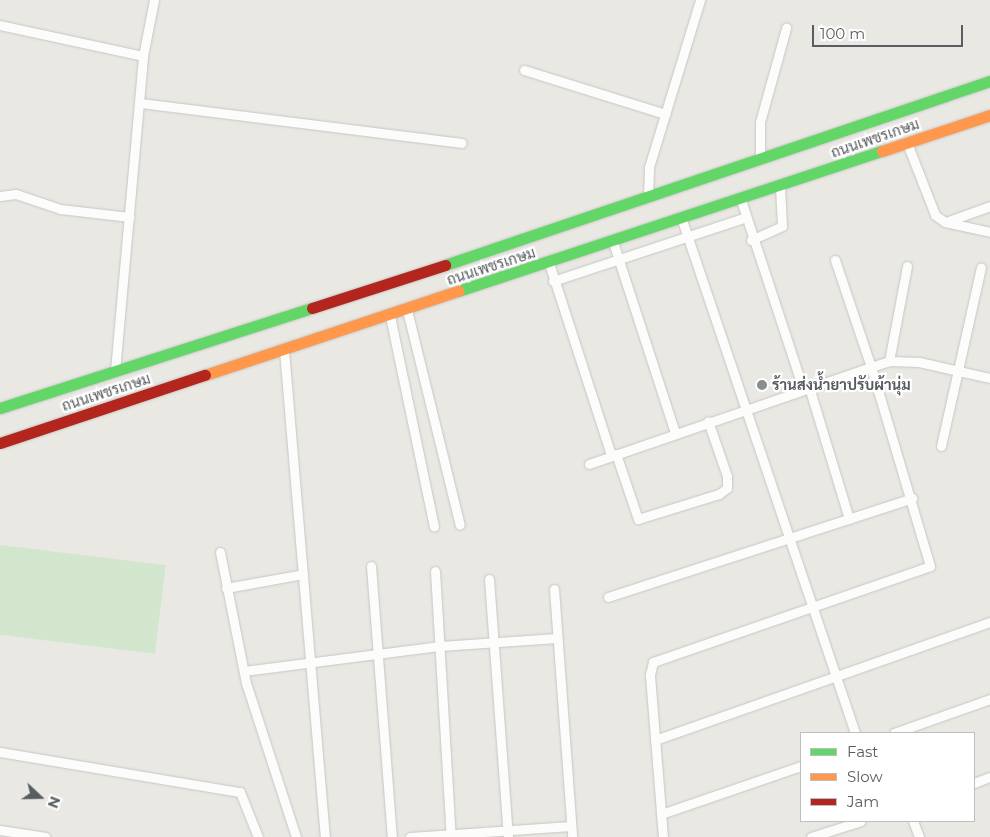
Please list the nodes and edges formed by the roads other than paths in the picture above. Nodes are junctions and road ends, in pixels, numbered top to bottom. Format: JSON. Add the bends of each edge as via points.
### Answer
{"nodes":[{"id":1,"x":154,"y":0,"type":"edge"},
{"id":2,"x":700,"y":0,"type":"edge"},
{"id":3,"x":0,"y":25,"type":"edge"},
{"id":4,"x":786,"y":28,"type":"dead end"},
{"id":5,"x":143,"y":56,"type":"junction"},
{"id":6,"x":524,"y":70,"type":"dead end"},
{"id":7,"x":990,"y":81,"type":"edge"},
{"id":8,"x":141,"y":103,"type":"junction"},
{"id":9,"x":665,"y":114,"type":"junction"},
{"id":10,"x":990,"y":115,"type":"edge"},
{"id":11,"x":462,"y":143,"type":"dead end"},
{"id":12,"x":907,"y":143,"type":"junction"},
{"id":13,"x":760,"y":158,"type":"junction"},
{"id":14,"x":780,"y":186,"type":"junction"},
{"id":15,"x":0,"y":196,"type":"edge"},
{"id":16,"x":648,"y":197,"type":"junction"},
{"id":17,"x":740,"y":200,"type":"junction"},
{"id":18,"x":990,"y":206,"type":"edge"},
{"id":19,"x":130,"y":218,"type":"junction"},
{"id":20,"x":744,"y":218,"type":"junction"},
{"id":21,"x":682,"y":220,"type":"junction"},
{"id":22,"x":945,"y":222,"type":"junction"},
{"id":23,"x":990,"y":232,"type":"edge"},
{"id":24,"x":685,"y":238,"type":"junction"},
{"id":25,"x":751,"y":240,"type":"junction"},
{"id":26,"x":613,"y":242,"type":"junction"},
{"id":27,"x":619,"y":260,"type":"junction"},
{"id":28,"x":835,"y":260,"type":"dead end"},
{"id":29,"x":548,"y":264,"type":"junction"},
{"id":30,"x":907,"y":266,"type":"dead end"},
{"id":31,"x":981,"y":267,"type":"dead end"},
{"id":32,"x":553,"y":282,"type":"junction"},
{"id":33,"x":407,"y":310,"type":"junction"},
{"id":34,"x":390,"y":316,"type":"junction"},
{"id":35,"x":284,"y":350,"type":"junction"},
{"id":36,"x":889,"y":362,"type":"junction"},
{"id":37,"x":871,"y":367,"type":"junction"},
{"id":38,"x":115,"y":371,"type":"junction"},
{"id":39,"x":958,"y":372,"type":"junction"},
{"id":40,"x":990,"y":378,"type":"edge"},
{"id":41,"x":806,"y":388,"type":"junction"},
{"id":42,"x":0,"y":408,"type":"edge"},
{"id":43,"x":744,"y":409,"type":"junction"},
{"id":44,"x":708,"y":420,"type":"junction"},
{"id":45,"x":675,"y":432,"type":"junction"},
{"id":46,"x":0,"y":443,"type":"edge"},
{"id":47,"x":941,"y":446,"type":"dead end"},
{"id":48,"x":614,"y":454,"type":"junction"},
{"id":49,"x":589,"y":464,"type":"dead end"},
{"id":50,"x":912,"y":498,"type":"junction"},
{"id":51,"x":850,"y":519,"type":"junction"},
{"id":52,"x":460,"y":525,"type":"dead end"},
{"id":53,"x":434,"y":526,"type":"dead end"},
{"id":54,"x":788,"y":537,"type":"junction"},
{"id":55,"x":220,"y":552,"type":"dead end"},
{"id":56,"x":371,"y":566,"type":"dead end"},
{"id":57,"x":435,"y":571,"type":"dead end"},
{"id":58,"x":303,"y":574,"type":"junction"},
{"id":59,"x":489,"y":579,"type":"dead end"},
{"id":60,"x":226,"y":588,"type":"junction"},
{"id":61,"x":554,"y":589,"type":"dead end"},
{"id":62,"x":608,"y":597,"type":"dead end"},
{"id":63,"x":812,"y":610,"type":"junction"},
{"id":64,"x":990,"y":622,"type":"edge"},
{"id":65,"x":558,"y":638,"type":"junction"},
{"id":66,"x":494,"y":643,"type":"junction"},
{"id":67,"x":440,"y":646,"type":"junction"},
{"id":68,"x":378,"y":653,"type":"junction"},
{"id":69,"x":313,"y":661,"type":"junction"},
{"id":70,"x":244,"y":671,"type":"junction"},
{"id":71,"x":835,"y":677,"type":"junction"},
{"id":72,"x":990,"y":699,"type":"edge"},
{"id":73,"x":855,"y":732,"type":"edge"},
{"id":74,"x":897,"y":732,"type":"edge"},
{"id":75,"x":655,"y":740,"type":"junction"},
{"id":76,"x":0,"y":752,"type":"edge"},
{"id":77,"x":800,"y":766,"type":"edge"},
{"id":78,"x":990,"y":777,"type":"edge"},
{"id":79,"x":975,"y":782,"type":"edge"},
{"id":80,"x":661,"y":814,"type":"junction"},
{"id":81,"x":858,"y":822,"type":"edge"},
{"id":82,"x":913,"y":822,"type":"edge"},
{"id":83,"x":571,"y":826,"type":"junction"},
{"id":84,"x":0,"y":830,"type":"edge"},
{"id":85,"x":508,"y":834,"type":"edge"},
{"id":86,"x":450,"y":835,"type":"edge"},
{"id":87,"x":45,"y":837,"type":"edge"},
{"id":88,"x":258,"y":837,"type":"edge"},
{"id":89,"x":296,"y":837,"type":"edge"},
{"id":90,"x":325,"y":837,"type":"edge"},
{"id":91,"x":392,"y":837,"type":"edge"},
{"id":92,"x":410,"y":837,"type":"edge"},
{"id":93,"x":572,"y":837,"type":"edge"},
{"id":94,"x":663,"y":837,"type":"edge"},
{"id":95,"x":811,"y":837,"type":"edge"},
{"id":96,"x":918,"y":837,"type":"edge"}],
"edges":[{"from":1,"to":5,"type":"street"},
{"from":2,"to":9,"type":"street"},
{"from":3,"to":5,"type":"street"},
{"from":4,"to":13,"type":"street","via":[[760,122]]},
{"from":5,"to":8,"type":"street"},
{"from":6,"to":9,"type":"street"},
{"from":7,"to":13,"type":"main road","name":"ถนนเพชรเกษม"},
{"from":8,"to":11,"type":"street"},
{"from":8,"to":19,"type":"street"},
{"from":9,"to":16,"type":"street","via":[[649,167]]},
{"from":10,"to":12,"type":"main road","name":"ถนนเพชรเกษม"},
{"from":12,"to":14,"type":"main road","name":"ถนนเพชรเกษม"},
{"from":12,"to":22,"type":"street","via":[[935,216]]},
{"from":13,"to":16,"type":"main road","name":"ถนนเพชรเกษม"},
{"from":14,"to":17,"type":"main road","name":"ถนนเพชรเกษม"},
{"from":14,"to":25,"type":"street","via":[[782,226]]},
{"from":15,"to":19,"type":"street","via":[[16,194],[60,209]]},
{"from":16,"to":38,"type":"main road","name":"ถนนเพชรเกษม"},
{"from":17,"to":20,"type":"street"},
{"from":17,"to":21,"type":"main road","name":"ถนนเพชรเกษม"},
{"from":18,"to":22,"type":"street"},
{"from":19,"to":38,"type":"street"},
{"from":20,"to":24,"type":"street"},
{"from":20,"to":25,"type":"street"},
{"from":21,"to":24,"type":"street"},
{"from":21,"to":26,"type":"main road","name":"ถนนเพชรเกษม"},
{"from":22,"to":23,"type":"street"},
{"from":24,"to":27,"type":"street"},
{"from":24,"to":43,"type":"street"},
{"from":25,"to":41,"type":"street"},
{"from":26,"to":27,"type":"street"},
{"from":26,"to":29,"type":"main road","name":"ถนนเพชรเกษม"},
{"from":27,"to":32,"type":"street"},
{"from":27,"to":45,"type":"street"},
{"from":28,"to":37,"type":"street"},
{"from":29,"to":32,"type":"street"},
{"from":29,"to":33,"type":"main road","name":"ถนนเพชรเกษม"},
{"from":30,"to":36,"type":"street"},
{"from":31,"to":39,"type":"street"},
{"from":32,"to":48,"type":"street"},
{"from":33,"to":34,"type":"main road","name":"ถนนเพชรเกษม"},
{"from":33,"to":52,"type":"street"},
{"from":34,"to":35,"type":"main road","name":"ถนนเพชรเกษม"},
{"from":34,"to":53,"type":"street"},
{"from":35,"to":46,"type":"main road","name":"ถนนเพชรเกษม"},
{"from":35,"to":58,"type":"street"},
{"from":36,"to":37,"type":"street"},
{"from":36,"to":39,"type":"street","via":[[906,360]]},
{"from":37,"to":41,"type":"street"},
{"from":37,"to":50,"type":"street"},
{"from":38,"to":42,"type":"main road","name":"ถนนเพชรเกษม"},
{"from":39,"to":40,"type":"street"},
{"from":39,"to":47,"type":"street"},
{"from":41,"to":43,"type":"street"},
{"from":41,"to":51,"type":"street"},
{"from":43,"to":44,"type":"street"},
{"from":43,"to":54,"type":"street"},
{"from":44,"to":45,"type":"street"},
{"from":44,"to":48,"type":"street","via":[[728,482],[719,494],[638,519]]},
{"from":45,"to":48,"type":"street"},
{"from":48,"to":49,"type":"street"},
{"from":50,"to":51,"type":"street"},
{"from":50,"to":63,"type":"street","via":[[930,566]]},
{"from":51,"to":54,"type":"street"},
{"from":54,"to":62,"type":"street"},
{"from":54,"to":63,"type":"street"},
{"from":55,"to":60,"type":"street"},
{"from":56,"to":68,"type":"street"},
{"from":57,"to":67,"type":"street"},
{"from":58,"to":60,"type":"street"},
{"from":58,"to":69,"type":"street"},
{"from":59,"to":66,"type":"street"},
{"from":60,"to":70,"type":"street"},
{"from":61,"to":65,"type":"street"},
{"from":63,"to":71,"type":"street"},
{"from":63,"to":75,"type":"street","via":[[653,662],[650,675]]},
{"from":64,"to":71,"type":"street"},
{"from":65,"to":66,"type":"street"},
{"from":65,"to":83,"type":"street"},
{"from":66,"to":67,"type":"street"},
{"from":66,"to":85,"type":"street"},
{"from":67,"to":68,"type":"street"},
{"from":67,"to":86,"type":"street"},
{"from":68,"to":69,"type":"street"},
{"from":68,"to":91,"type":"street"},
{"from":69,"to":70,"type":"street"},
{"from":69,"to":90,"type":"street"},
{"from":70,"to":89,"type":"street"},
{"from":71,"to":73,"type":"street"},
{"from":71,"to":75,"type":"street"},
{"from":72,"to":74,"type":"street"},
{"from":75,"to":80,"type":"street"},
{"from":76,"to":88,"type":"street","via":[[240,792]]},
{"from":77,"to":80,"type":"street"},
{"from":78,"to":79,"type":"street"},
{"from":80,"to":94,"type":"street"},
{"from":81,"to":95,"type":"street"},
{"from":82,"to":96,"type":"street"},
{"from":83,"to":85,"type":"street"},
{"from":83,"to":93,"type":"street"},
{"from":84,"to":87,"type":"street"},
{"from":85,"to":86,"type":"street"},
{"from":86,"to":92,"type":"street"}]}
